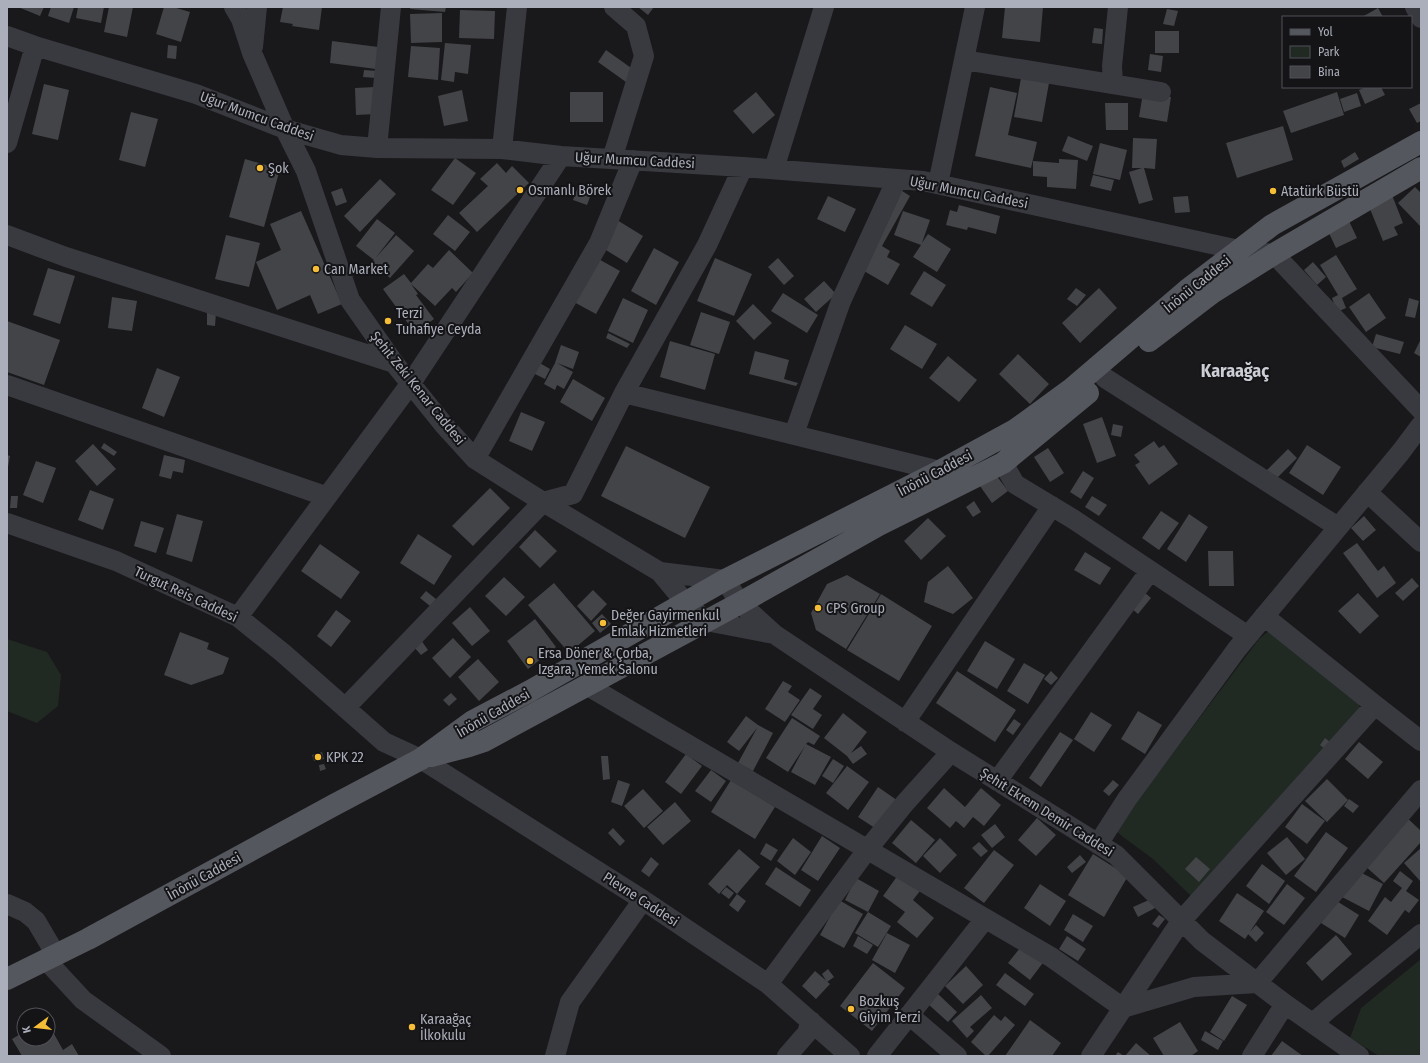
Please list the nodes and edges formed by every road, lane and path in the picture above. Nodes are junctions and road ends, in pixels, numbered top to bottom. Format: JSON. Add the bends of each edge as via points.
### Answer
{"nodes":[{"id":1,"x":234,"y":7,"type":"edge"},
{"id":2,"x":257,"y":7,"type":"edge"},
{"id":3,"x":391,"y":7,"type":"edge"},
{"id":4,"x":517,"y":7,"type":"edge"},
{"id":5,"x":614,"y":7,"type":"edge"},
{"id":6,"x":824,"y":7,"type":"edge"},
{"id":7,"x":975,"y":7,"type":"edge"},
{"id":8,"x":1118,"y":7,"type":"edge"},
{"id":9,"x":1415,"y":7,"type":"edge"},
{"id":10,"x":1421,"y":18,"type":"edge"},
{"id":11,"x":7,"y":36,"type":"edge"},
{"id":12,"x":35,"y":46,"type":"junction"},
{"id":13,"x":252,"y":52,"type":"junction"},
{"id":14,"x":964,"y":60,"type":"junction"},
{"id":15,"x":1113,"y":84,"type":"junction"},
{"id":16,"x":1160,"y":92,"type":"dead end"},
{"id":17,"x":286,"y":129,"type":"junction"},
{"id":18,"x":1421,"y":142,"type":"edge"},
{"id":19,"x":7,"y":144,"type":"edge"},
{"id":20,"x":377,"y":148,"type":"junction"},
{"id":21,"x":502,"y":149,"type":"junction"},
{"id":22,"x":561,"y":156,"type":"junction"},
{"id":23,"x":612,"y":159,"type":"junction"},
{"id":24,"x":633,"y":160,"type":"junction"},
{"id":25,"x":743,"y":166,"type":"junction"},
{"id":26,"x":1421,"y":168,"type":"edge"},
{"id":27,"x":774,"y":169,"type":"junction"},
{"id":28,"x":897,"y":179,"type":"junction"},
{"id":29,"x":938,"y":184,"type":"junction"},
{"id":30,"x":7,"y":235,"type":"edge"},
{"id":31,"x":1239,"y":250,"type":"junction"},
{"id":32,"x":1274,"y":254,"type":"junction"},
{"id":33,"x":394,"y":363,"type":"junction"},
{"id":34,"x":1105,"y":378,"type":"junction"},
{"id":35,"x":411,"y":383,"type":"junction"},
{"id":36,"x":7,"y":385,"type":"edge"},
{"id":37,"x":624,"y":393,"type":"junction"},
{"id":38,"x":1421,"y":410,"type":"edge"},
{"id":39,"x":1421,"y":425,"type":"edge"},
{"id":40,"x":794,"y":434,"type":"junction"},
{"id":41,"x":475,"y":459,"type":"junction"},
{"id":42,"x":1003,"y":463,"type":"junction"},
{"id":43,"x":940,"y":471,"type":"junction"},
{"id":44,"x":1367,"y":492,"type":"junction"},
{"id":45,"x":326,"y":496,"type":"junction"},
{"id":46,"x":543,"y":502,"type":"junction"},
{"id":47,"x":1052,"y":506,"type":"junction"},
{"id":48,"x":7,"y":522,"type":"edge"},
{"id":49,"x":1338,"y":527,"type":"junction"},
{"id":50,"x":1421,"y":542,"type":"edge"},
{"id":51,"x":1150,"y":571,"type":"junction"},
{"id":52,"x":660,"y":572,"type":"junction"},
{"id":53,"x":725,"y":580,"type":"junction"},
{"id":54,"x":685,"y":602,"type":"junction"},
{"id":55,"x":740,"y":603,"type":"junction"},
{"id":56,"x":238,"y":616,"type":"junction"},
{"id":57,"x":1264,"y":616,"type":"junction"},
{"id":58,"x":706,"y":621,"type":"junction"},
{"id":59,"x":774,"y":634,"type":"junction"},
{"id":60,"x":1248,"y":636,"type":"junction"},
{"id":61,"x":588,"y":686,"type":"junction"},
{"id":62,"x":1375,"y":705,"type":"junction"},
{"id":63,"x":345,"y":708,"type":"junction"},
{"id":64,"x":905,"y":722,"type":"junction"},
{"id":65,"x":1421,"y":741,"type":"edge"},
{"id":66,"x":951,"y":752,"type":"junction"},
{"id":67,"x":421,"y":759,"type":"junction"},
{"id":68,"x":997,"y":780,"type":"junction"},
{"id":69,"x":1421,"y":790,"type":"edge"},
{"id":70,"x":1098,"y":844,"type":"junction"},
{"id":71,"x":867,"y":850,"type":"junction"},
{"id":72,"x":643,"y":900,"type":"junction"},
{"id":73,"x":7,"y":904,"type":"edge"},
{"id":74,"x":985,"y":919,"type":"junction"},
{"id":75,"x":1181,"y":921,"type":"junction"},
{"id":76,"x":1421,"y":934,"type":"edge"},
{"id":77,"x":51,"y":957,"type":"junction"},
{"id":78,"x":7,"y":979,"type":"edge"},
{"id":79,"x":1257,"y":983,"type":"junction"},
{"id":80,"x":768,"y":984,"type":"junction"},
{"id":81,"x":1285,"y":1004,"type":"junction"},
{"id":82,"x":1123,"y":1008,"type":"junction"},
{"id":83,"x":909,"y":1015,"type":"junction"},
{"id":84,"x":811,"y":1021,"type":"junction"},
{"id":85,"x":1313,"y":1024,"type":"junction"},
{"id":86,"x":161,"y":1056,"type":"edge"},
{"id":87,"x":555,"y":1056,"type":"edge"},
{"id":88,"x":787,"y":1056,"type":"edge"},
{"id":89,"x":850,"y":1056,"type":"edge"},
{"id":90,"x":877,"y":1056,"type":"edge"},
{"id":91,"x":957,"y":1056,"type":"edge"},
{"id":92,"x":1091,"y":1056,"type":"edge"},
{"id":93,"x":1252,"y":1056,"type":"edge"},
{"id":94,"x":1359,"y":1056,"type":"edge"}],
"edges":[{"from":1,"to":13,"type":"street","name":"Şehit Zeki Kenar Caddesi","via":[[241,19]]},
{"from":2,"to":13,"type":"street"},
{"from":3,"to":20,"type":"street"},
{"from":4,"to":21,"type":"street"},
{"from":5,"to":23,"type":"street","via":[[636,26],[644,56]]},
{"from":6,"to":27,"type":"street"},
{"from":7,"to":14,"type":"street"},
{"from":8,"to":15,"type":"street","via":[[1112,66]]},
{"from":9,"to":10,"type":"street"},
{"from":11,"to":12,"type":"street","name":"Uğur Mumcu Caddesi"},
{"from":12,"to":17,"type":"street","name":"Uğur Mumcu Caddesi","via":[[196,94]]},
{"from":12,"to":19,"type":"street"},
{"from":13,"to":17,"type":"street","name":"Şehit Zeki Kenar Caddesi"},
{"from":14,"to":15,"type":"street"},
{"from":14,"to":29,"type":"street"},
{"from":15,"to":16,"type":"street"},
{"from":17,"to":20,"type":"street","name":"Uğur Mumcu Caddesi","via":[[341,145]]},
{"from":17,"to":33,"type":"street","name":"Şehit Zeki Kenar Caddesi","via":[[306,171],[350,300]]},
{"from":18,"to":31,"type":"main road","name":"İnönü Caddesi","via":[[1272,225]]},
{"from":20,"to":21,"type":"street","name":"Uğur Mumcu Caddesi"},
{"from":21,"to":22,"type":"street","name":"Uğur Mumcu Caddesi"},
{"from":22,"to":23,"type":"street","name":"Uğur Mumcu Caddesi"},
{"from":22,"to":35,"type":"street"},
{"from":23,"to":24,"type":"street","name":"Uğur Mumcu Caddesi"},
{"from":24,"to":25,"type":"street","name":"Uğur Mumcu Caddesi"},
{"from":24,"to":41,"type":"street","via":[[599,243]]},
{"from":25,"to":27,"type":"street","name":"Uğur Mumcu Caddesi"},
{"from":25,"to":37,"type":"street","via":[[707,245]]},
{"from":26,"to":32,"type":"main road","name":"İnönü Caddesi"},
{"from":27,"to":28,"type":"street","name":"Uğur Mumcu Caddesi"},
{"from":28,"to":29,"type":"street","name":"Uğur Mumcu Caddesi"},
{"from":28,"to":40,"type":"street","via":[[841,301]]},
{"from":29,"to":31,"type":"street","name":"Uğur Mumcu Caddesi"},
{"from":30,"to":33,"type":"street","via":[[66,257]]},
{"from":31,"to":32,"type":"street","name":"Uğur Mumcu Caddesi"},
{"from":31,"to":43,"type":"main road","name":"İnönü Caddesi","via":[[1187,290],[1070,390],[1015,430]]},
{"from":32,"to":34,"type":"main road","name":"İnönü Caddesi","via":[[1212,293],[1133,353]]},
{"from":32,"to":38,"type":"street"},
{"from":33,"to":35,"type":"street","name":"Şehit Zeki Kenar Caddesi"},
{"from":34,"to":42,"type":"main road","name":"İnönü Caddesi"},
{"from":34,"to":49,"type":"street"},
{"from":35,"to":41,"type":"street","name":"Şehit Zeki Kenar Caddesi"},
{"from":35,"to":45,"type":"street"},
{"from":36,"to":45,"type":"street"},
{"from":37,"to":40,"type":"street"},
{"from":37,"to":46,"type":"street","via":[[572,494]]},
{"from":39,"to":44,"type":"street"},
{"from":40,"to":43,"type":"street"},
{"from":41,"to":46,"type":"street","name":"Şehit Zeki Kenar Caddesi"},
{"from":42,"to":47,"type":"street","via":[[1015,484]]},
{"from":42,"to":55,"type":"main road","name":"İnönü Caddesi","via":[[879,525]]},
{"from":43,"to":53,"type":"main road","name":"İnönü Caddesi"},
{"from":44,"to":49,"type":"street"},
{"from":44,"to":50,"type":"street"},
{"from":45,"to":56,"type":"street"},
{"from":46,"to":52,"type":"street","name":"Şehit Zeki Kenar Caddesi"},
{"from":46,"to":63,"type":"street"},
{"from":47,"to":51,"type":"street"},
{"from":47,"to":64,"type":"street"},
{"from":48,"to":56,"type":"street","name":"Turgut Reis Caddesi","via":[[116,561]]},
{"from":49,"to":57,"type":"street"},
{"from":51,"to":60,"type":"street"},
{"from":51,"to":68,"type":"street"},
{"from":52,"to":53,"type":"street"},
{"from":52,"to":54,"type":"street"},
{"from":53,"to":54,"type":"main road","name":"İnönü Caddesi"},
{"from":53,"to":55,"type":"street"},
{"from":54,"to":58,"type":"street"},
{"from":54,"to":67,"type":"main road","name":"İnönü Caddesi","via":[[530,692],[473,721]]},
{"from":55,"to":58,"type":"main road","name":"İnönü Caddesi"},
{"from":55,"to":59,"type":"street"},
{"from":56,"to":63,"type":"street","name":"Turgut Reis Caddesi"},
{"from":57,"to":60,"type":"street"},
{"from":57,"to":62,"type":"street"},
{"from":58,"to":59,"type":"street"},
{"from":58,"to":61,"type":"main road","name":"İnönü Caddesi"},
{"from":59,"to":64,"type":"street","name":"Şehit Ekrem Demir Caddesi"},
{"from":60,"to":70,"type":"street","via":[[1127,799]]},
{"from":61,"to":67,"type":"main road","name":"İnönü Caddesi","via":[[484,741]]},
{"from":61,"to":71,"type":"street"},
{"from":62,"to":65,"type":"street"},
{"from":62,"to":75,"type":"street"},
{"from":63,"to":67,"type":"street","name":"Turgut Reis Caddesi","via":[[384,742]]},
{"from":64,"to":66,"type":"street","name":"Şehit Ekrem Demir Caddesi"},
{"from":66,"to":68,"type":"street","name":"Şehit Ekrem Demir Caddesi"},
{"from":66,"to":71,"type":"street","via":[[905,802]]},
{"from":67,"to":72,"type":"street","name":"Plevne Caddesi"},
{"from":67,"to":77,"type":"main road","name":"İnönü Caddesi"},
{"from":68,"to":70,"type":"street","name":"Şehit Ekrem Demir Caddesi"},
{"from":69,"to":79,"type":"street"},
{"from":70,"to":75,"type":"street","name":"Şehit Ekrem Demir Caddesi","via":[[1116,855]]},
{"from":71,"to":74,"type":"street"},
{"from":71,"to":80,"type":"street"},
{"from":72,"to":80,"type":"street","name":"Plevne Caddesi"},
{"from":72,"to":87,"type":"street","via":[[570,1002]]},
{"from":73,"to":77,"type":"street","via":[[25,912],[36,921]]},
{"from":74,"to":82,"type":"street","via":[[1052,957]]},
{"from":74,"to":83,"type":"street"},
{"from":75,"to":79,"type":"street","name":"Şehit Ekrem Demir Caddesi","via":[[1202,941]]},
{"from":75,"to":82,"type":"street"},
{"from":76,"to":85,"type":"street","via":[[1329,1008]]},
{"from":77,"to":78,"type":"main road","name":"İnönü Caddesi"},
{"from":77,"to":86,"type":"street","via":[[83,1000]]},
{"from":79,"to":81,"type":"street","name":"Şehit Ekrem Demir Caddesi"},
{"from":79,"to":82,"type":"street","via":[[1194,987]]},
{"from":80,"to":84,"type":"street","name":"Plevne Caddesi"},
{"from":81,"to":85,"type":"street","name":"Şehit Ekrem Demir Caddesi"},
{"from":81,"to":93,"type":"street"},
{"from":82,"to":92,"type":"street"},
{"from":83,"to":90,"type":"street"},
{"from":83,"to":91,"type":"street"},
{"from":84,"to":88,"type":"street","via":[[807,1033]]},
{"from":84,"to":89,"type":"street","name":"Plevne Caddesi"},
{"from":85,"to":94,"type":"street","name":"Şehit Ekrem Demir Caddesi"}]}
